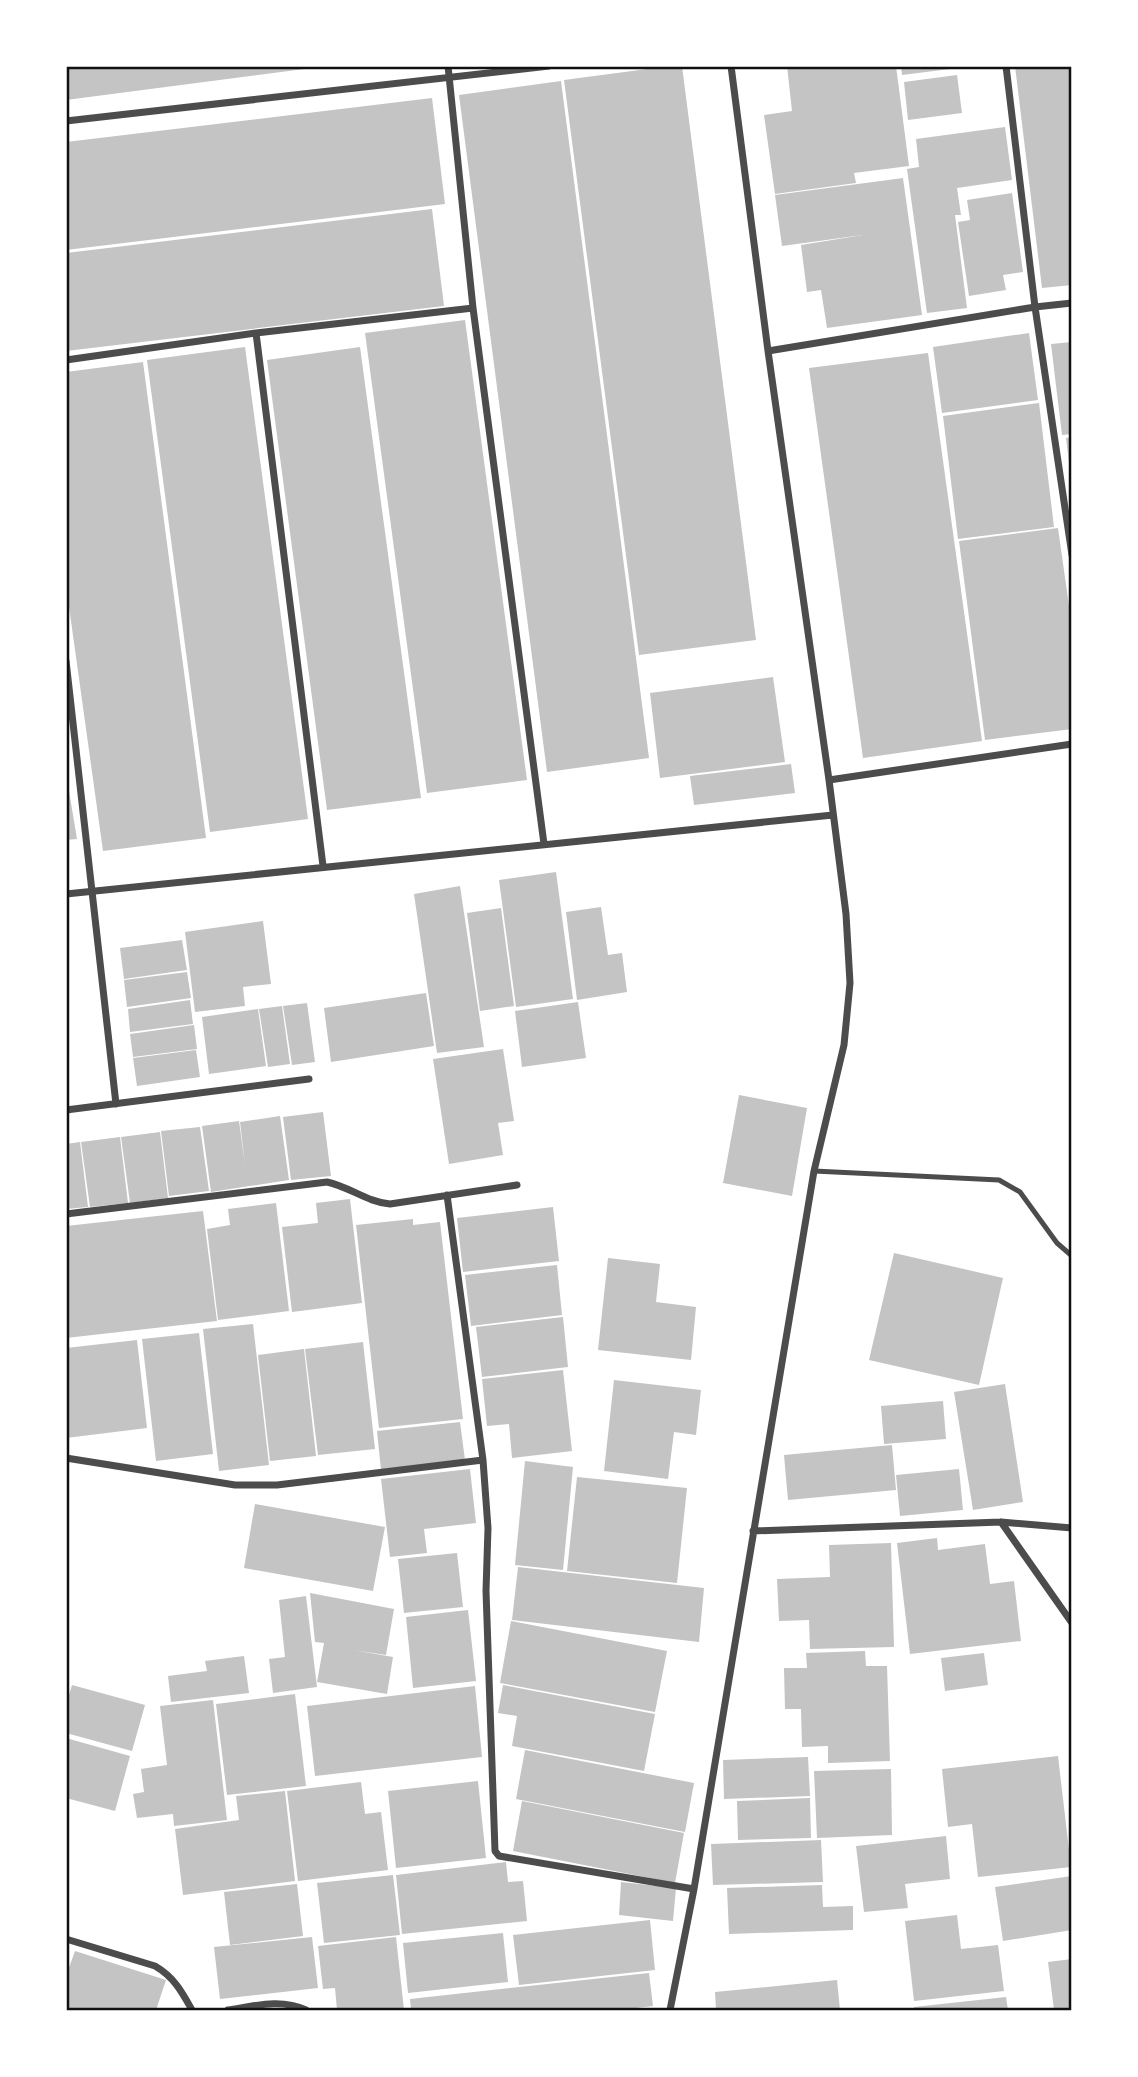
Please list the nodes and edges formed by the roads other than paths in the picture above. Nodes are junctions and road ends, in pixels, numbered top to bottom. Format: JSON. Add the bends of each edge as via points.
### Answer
{"nodes":[{"id":1,"x":448,"y":66,"type":"edge"},
{"id":2,"x":549,"y":66,"type":"edge"},
{"id":3,"x":731,"y":66,"type":"edge"},
{"id":4,"x":1006,"y":66,"type":"edge"},
{"id":5,"x":450,"y":78,"type":"junction"},
{"id":6,"x":66,"y":121,"type":"edge"},
{"id":7,"x":1072,"y":303,"type":"edge"},
{"id":8,"x":1035,"y":307,"type":"junction"},
{"id":9,"x":473,"y":308,"type":"junction"},
{"id":10,"x":256,"y":333,"type":"junction"},
{"id":11,"x":768,"y":351,"type":"junction"},
{"id":12,"x":66,"y":360,"type":"edge"},
{"id":13,"x":1070,"y":526,"type":"edge"},
{"id":14,"x":1072,"y":555,"type":"edge"},
{"id":15,"x":66,"y":661,"type":"edge"},
{"id":16,"x":1072,"y":744,"type":"edge"},
{"id":17,"x":830,"y":780,"type":"junction"},
{"id":18,"x":834,"y":815,"type":"junction"},
{"id":19,"x":544,"y":844,"type":"junction"},
{"id":20,"x":323,"y":866,"type":"junction"},
{"id":21,"x":92,"y":891,"type":"junction"},
{"id":22,"x":66,"y":894,"type":"edge"},
{"id":23,"x":309,"y":1079,"type":"dead end"},
{"id":24,"x":116,"y":1104,"type":"junction"},
{"id":25,"x":66,"y":1110,"type":"edge"},
{"id":26,"x":814,"y":1171,"type":"junction"},
{"id":27,"x":517,"y":1185,"type":"dead end"},
{"id":28,"x":447,"y":1195,"type":"junction"},
{"id":29,"x":66,"y":1214,"type":"edge"},
{"id":30,"x":1072,"y":1256,"type":"edge"},
{"id":31,"x":66,"y":1458,"type":"edge"},
{"id":32,"x":483,"y":1460,"type":"junction"},
{"id":33,"x":1001,"y":1522,"type":"junction"},
{"id":34,"x":1072,"y":1528,"type":"edge"},
{"id":35,"x":753,"y":1531,"type":"junction"},
{"id":36,"x":1072,"y":1623,"type":"edge"},
{"id":37,"x":694,"y":1889,"type":"junction"},
{"id":38,"x":66,"y":1939,"type":"edge"},
{"id":39,"x":192,"y":2011,"type":"edge"},
{"id":40,"x":228,"y":2011,"type":"edge"},
{"id":41,"x":306,"y":2011,"type":"edge"},
{"id":42,"x":670,"y":2011,"type":"edge"}],
"edges":[{"from":1,"to":5,"type":"street"},
{"from":2,"to":5,"type":"street"},
{"from":3,"to":11,"type":"street"},
{"from":4,"to":8,"type":"street"},
{"from":5,"to":6,"type":"street"},
{"from":5,"to":9,"type":"street"},
{"from":7,"to":8,"type":"street"},
{"from":8,"to":11,"type":"street"},
{"from":8,"to":13,"type":"street"},
{"from":9,"to":10,"type":"street"},
{"from":9,"to":19,"type":"street"},
{"from":10,"to":12,"type":"street"},
{"from":10,"to":20,"type":"street"},
{"from":11,"to":17,"type":"street"},
{"from":13,"to":14,"type":"street"},
{"from":15,"to":21,"type":"street"},
{"from":16,"to":17,"type":"street"},
{"from":17,"to":18,"type":"street"},
{"from":18,"to":19,"type":"street"},
{"from":18,"to":26,"type":"street","via":[[850,983],[844,1045]]},
{"from":19,"to":20,"type":"street"},
{"from":20,"to":21,"type":"street"},
{"from":21,"to":22,"type":"street"},
{"from":21,"to":24,"type":"street"},
{"from":23,"to":24,"type":"street"},
{"from":24,"to":25,"type":"street"},
{"from":26,"to":30,"type":"lane","via":[[999,1180],[1020,1192]]},
{"from":26,"to":35,"type":"street"},
{"from":27,"to":28,"type":"street"},
{"from":28,"to":29,"type":"street","via":[[375,1203],[327,1182]]},
{"from":28,"to":32,"type":"street"},
{"from":31,"to":32,"type":"street","via":[[235,1485],[278,1485]]},
{"from":32,"to":37,"type":"street","via":[[495,1851],[499,1856]]},
{"from":33,"to":34,"type":"street"},
{"from":33,"to":35,"type":"street"},
{"from":33,"to":36,"type":"street"},
{"from":35,"to":37,"type":"street"},
{"from":37,"to":42,"type":"street"},
{"from":38,"to":39,"type":"street","via":[[168,1973]]},
{"from":40,"to":41,"type":"street","via":[[269,2004]]}]}
